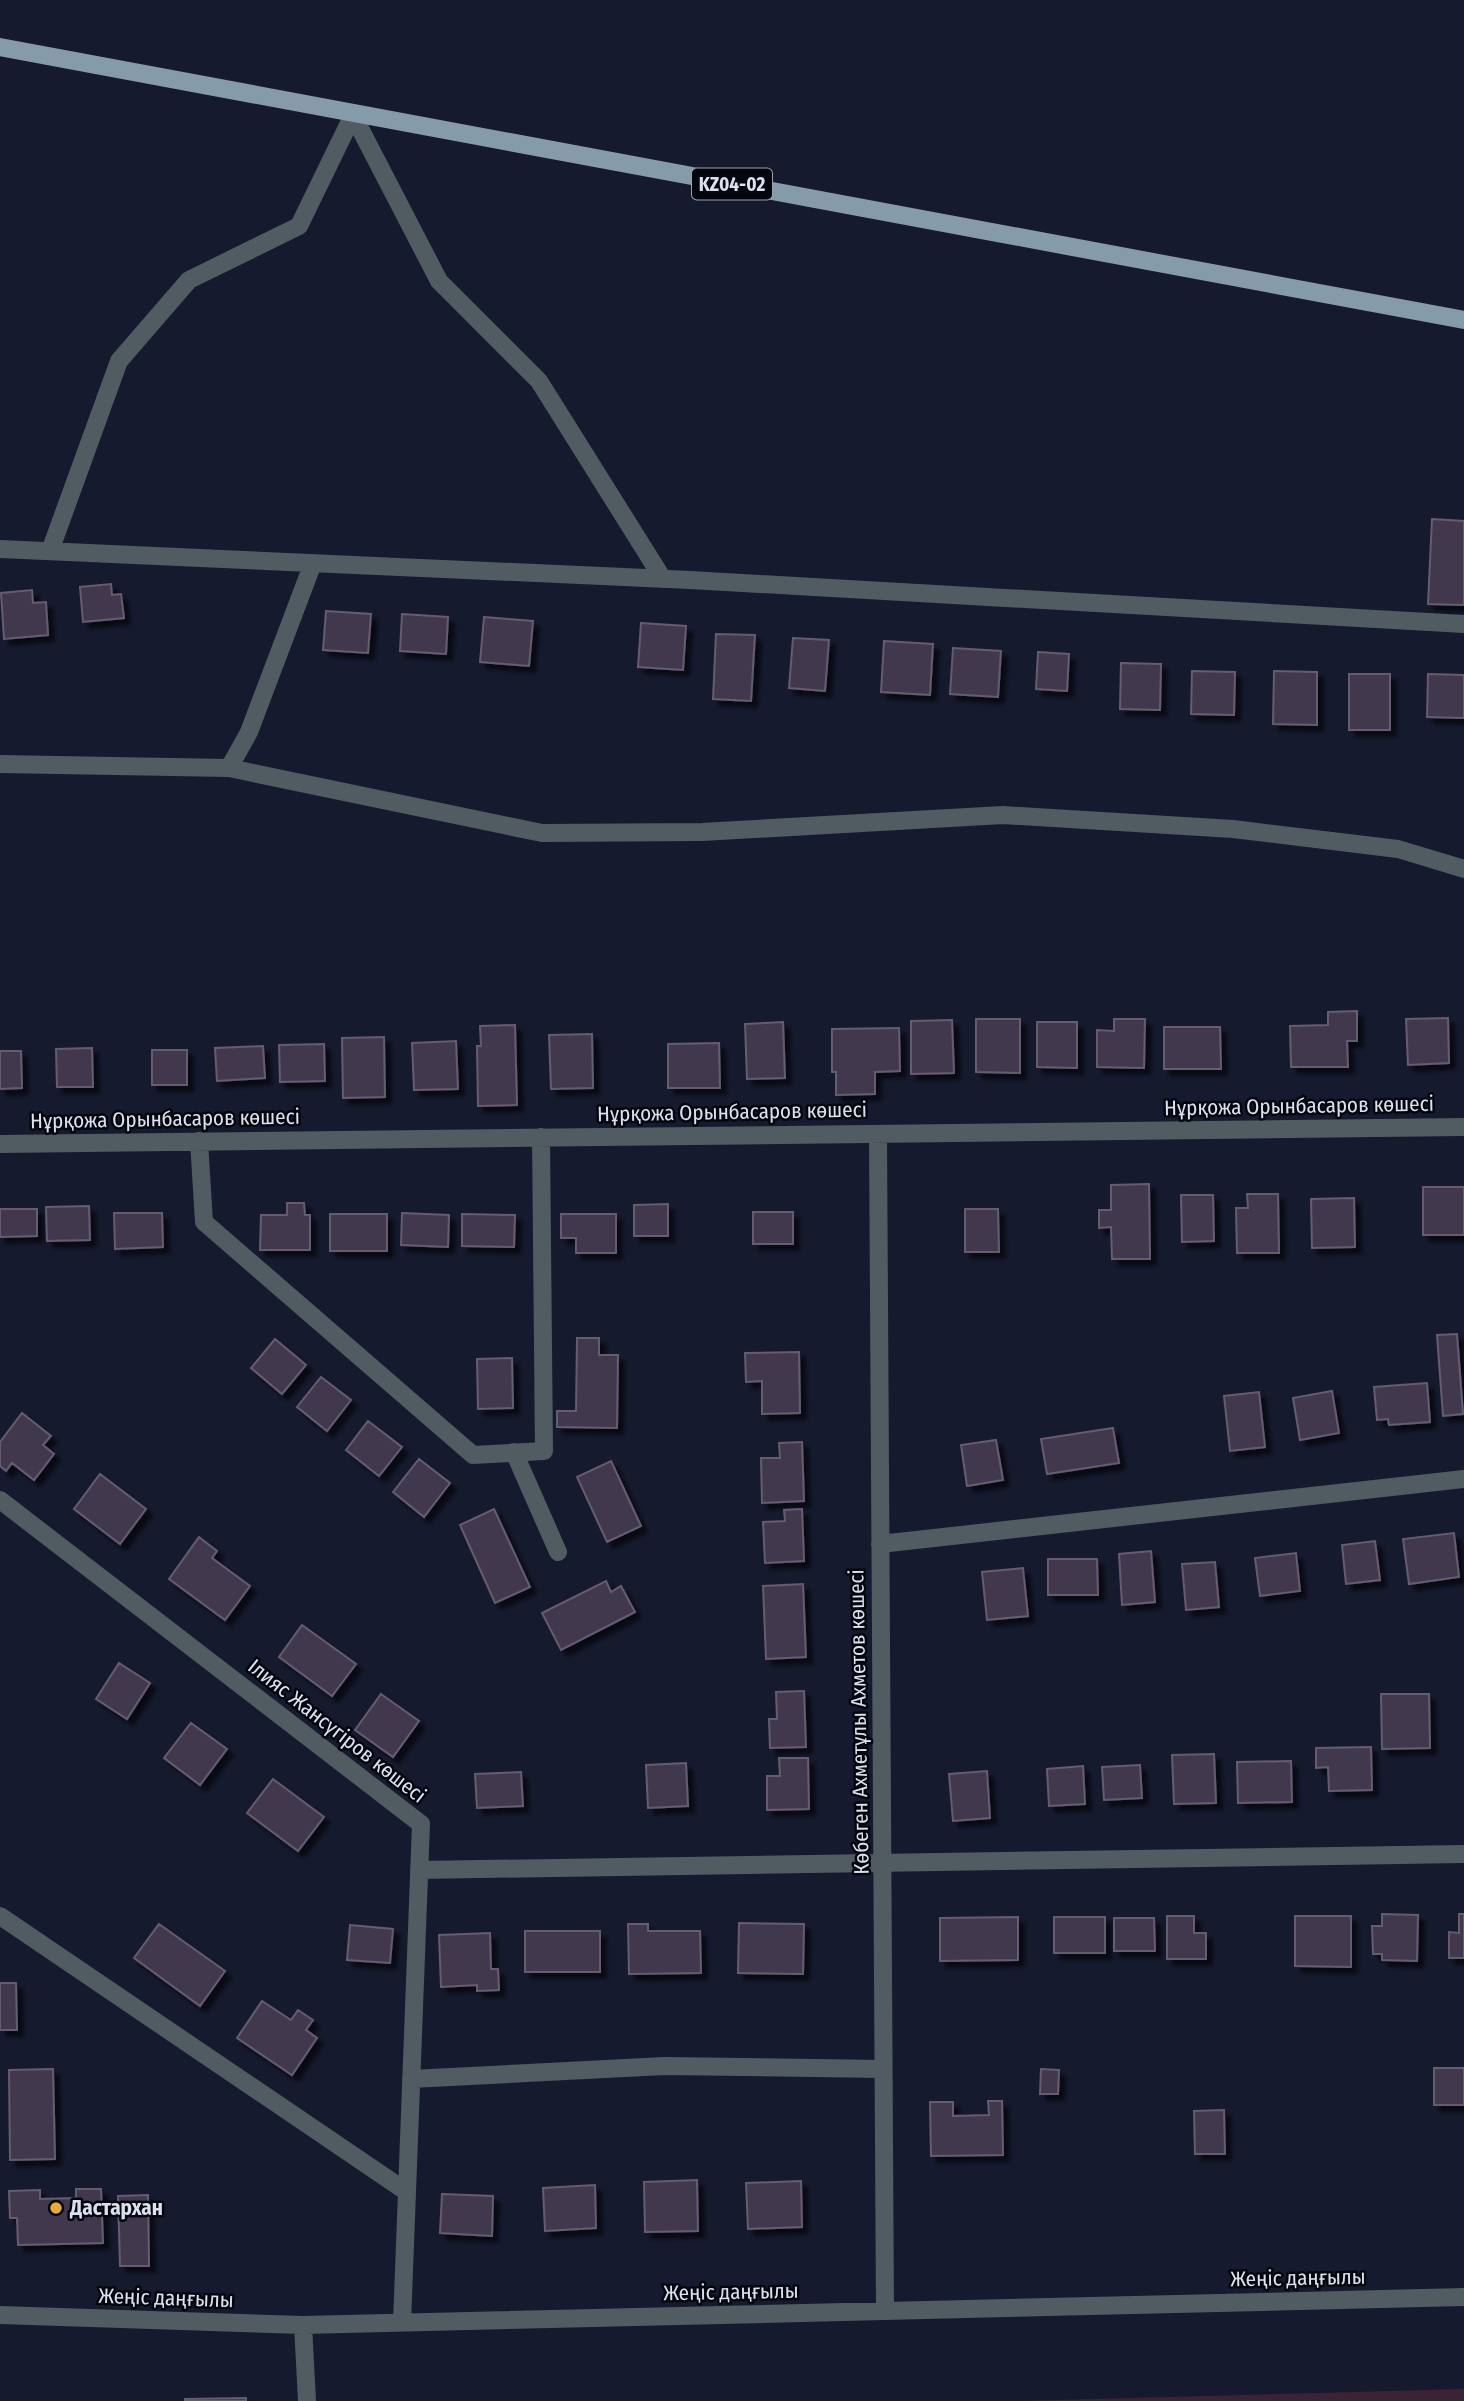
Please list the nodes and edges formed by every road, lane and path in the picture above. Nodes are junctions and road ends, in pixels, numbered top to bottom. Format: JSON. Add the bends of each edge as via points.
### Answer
{"nodes":[{"id":1,"x":0,"y":47,"type":"edge"},
{"id":2,"x":354,"y":115,"type":"junction"},
{"id":3,"x":1464,"y":320,"type":"edge"},
{"id":4,"x":0,"y":549,"type":"edge"},
{"id":5,"x":50,"y":551,"type":"junction"},
{"id":6,"x":313,"y":563,"type":"junction"},
{"id":7,"x":663,"y":579,"type":"junction"},
{"id":8,"x":1464,"y":624,"type":"edge"},
{"id":9,"x":0,"y":764,"type":"edge"},
{"id":10,"x":229,"y":768,"type":"junction"},
{"id":11,"x":1464,"y":869,"type":"edge"},
{"id":12,"x":1464,"y":1127,"type":"edge"},
{"id":13,"x":878,"y":1133,"type":"junction"},
{"id":14,"x":541,"y":1137,"type":"junction"},
{"id":15,"x":199,"y":1141,"type":"junction"},
{"id":16,"x":0,"y":1144,"type":"edge"},
{"id":17,"x":514,"y":1452,"type":"junction"},
{"id":18,"x":1464,"y":1479,"type":"edge"},
{"id":19,"x":0,"y":1500,"type":"edge"},
{"id":20,"x":880,"y":1544,"type":"junction"},
{"id":21,"x":558,"y":1552,"type":"dead end"},
{"id":22,"x":1464,"y":1854,"type":"edge"},
{"id":23,"x":883,"y":1863,"type":"junction"},
{"id":24,"x":419,"y":1870,"type":"junction"},
{"id":25,"x":0,"y":1916,"type":"edge"},
{"id":26,"x":883,"y":2068,"type":"junction"},
{"id":27,"x":411,"y":2079,"type":"junction"},
{"id":28,"x":407,"y":2192,"type":"junction"},
{"id":29,"x":1464,"y":2297,"type":"edge"},
{"id":30,"x":885,"y":2311,"type":"junction"},
{"id":31,"x":0,"y":2315,"type":"edge"},
{"id":32,"x":402,"y":2323,"type":"junction"},
{"id":33,"x":303,"y":2325,"type":"junction"},
{"id":34,"x":307,"y":2401,"type":"edge"}],
"edges":[{"from":1,"to":2,"type":"main road","number":"KZ04-02"},
{"from":2,"to":3,"type":"main road","number":"KZ04-02"},
{"from":2,"to":5,"type":"street","via":[[299,226],[189,280],[119,361]]},
{"from":2,"to":7,"type":"street","via":[[439,281],[539,381]]},
{"from":4,"to":5,"type":"street"},
{"from":5,"to":6,"type":"street"},
{"from":6,"to":7,"type":"street"},
{"from":6,"to":10,"type":"street","via":[[249,732]]},
{"from":7,"to":8,"type":"street"},
{"from":9,"to":10,"type":"street"},
{"from":10,"to":11,"type":"street","via":[[542,833],[702,832],[1003,815],[1247,830],[1398,849]]},
{"from":12,"to":13,"type":"street","name":"Нұрқожа Орынбасаров көшесі"},
{"from":13,"to":14,"type":"street","name":"Нұрқожа Орынбасаров көшесі"},
{"from":13,"to":20,"type":"street","name":"Көбеген Ахметұлы Ахметов көшесі"},
{"from":14,"to":15,"type":"street","name":"Нұрқожа Орынбасаров көшесі"},
{"from":14,"to":17,"type":"street","via":[[544,1451]]},
{"from":15,"to":16,"type":"street","name":"Нұрқожа Орынбасаров көшесі"},
{"from":15,"to":17,"type":"street","via":[[204,1222],[473,1455]]},
{"from":17,"to":21,"type":"street"},
{"from":18,"to":20,"type":"street"},
{"from":19,"to":24,"type":"street","name":"Ілияс Жансүгіров көшесі","via":[[421,1824]]},
{"from":20,"to":23,"type":"street","name":"Көбеген Ахметұлы Ахметов көшесі"},
{"from":22,"to":23,"type":"street"},
{"from":23,"to":24,"type":"street"},
{"from":23,"to":26,"type":"street","name":"Көбеген Ахметұлы Ахметов көшесі"},
{"from":24,"to":27,"type":"street","name":"Ілияс Жансүгіров көшесі"},
{"from":25,"to":28,"type":"street"},
{"from":26,"to":27,"type":"street","via":[[664,2066]]},
{"from":26,"to":30,"type":"street","name":"Көбеген Ахметұлы Ахметов көшесі"},
{"from":27,"to":28,"type":"street","name":"Ілияс Жансүгіров көшесі"},
{"from":28,"to":32,"type":"street","name":"Ілияс Жансүгіров көшесі"},
{"from":29,"to":30,"type":"street","name":"Жеңіс даңғылы"},
{"from":30,"to":32,"type":"street","name":"Жеңіс даңғылы"},
{"from":31,"to":33,"type":"street","name":"Жеңіс даңғылы"},
{"from":32,"to":33,"type":"street","name":"Жеңіс даңғылы"},
{"from":33,"to":34,"type":"street"}]}
